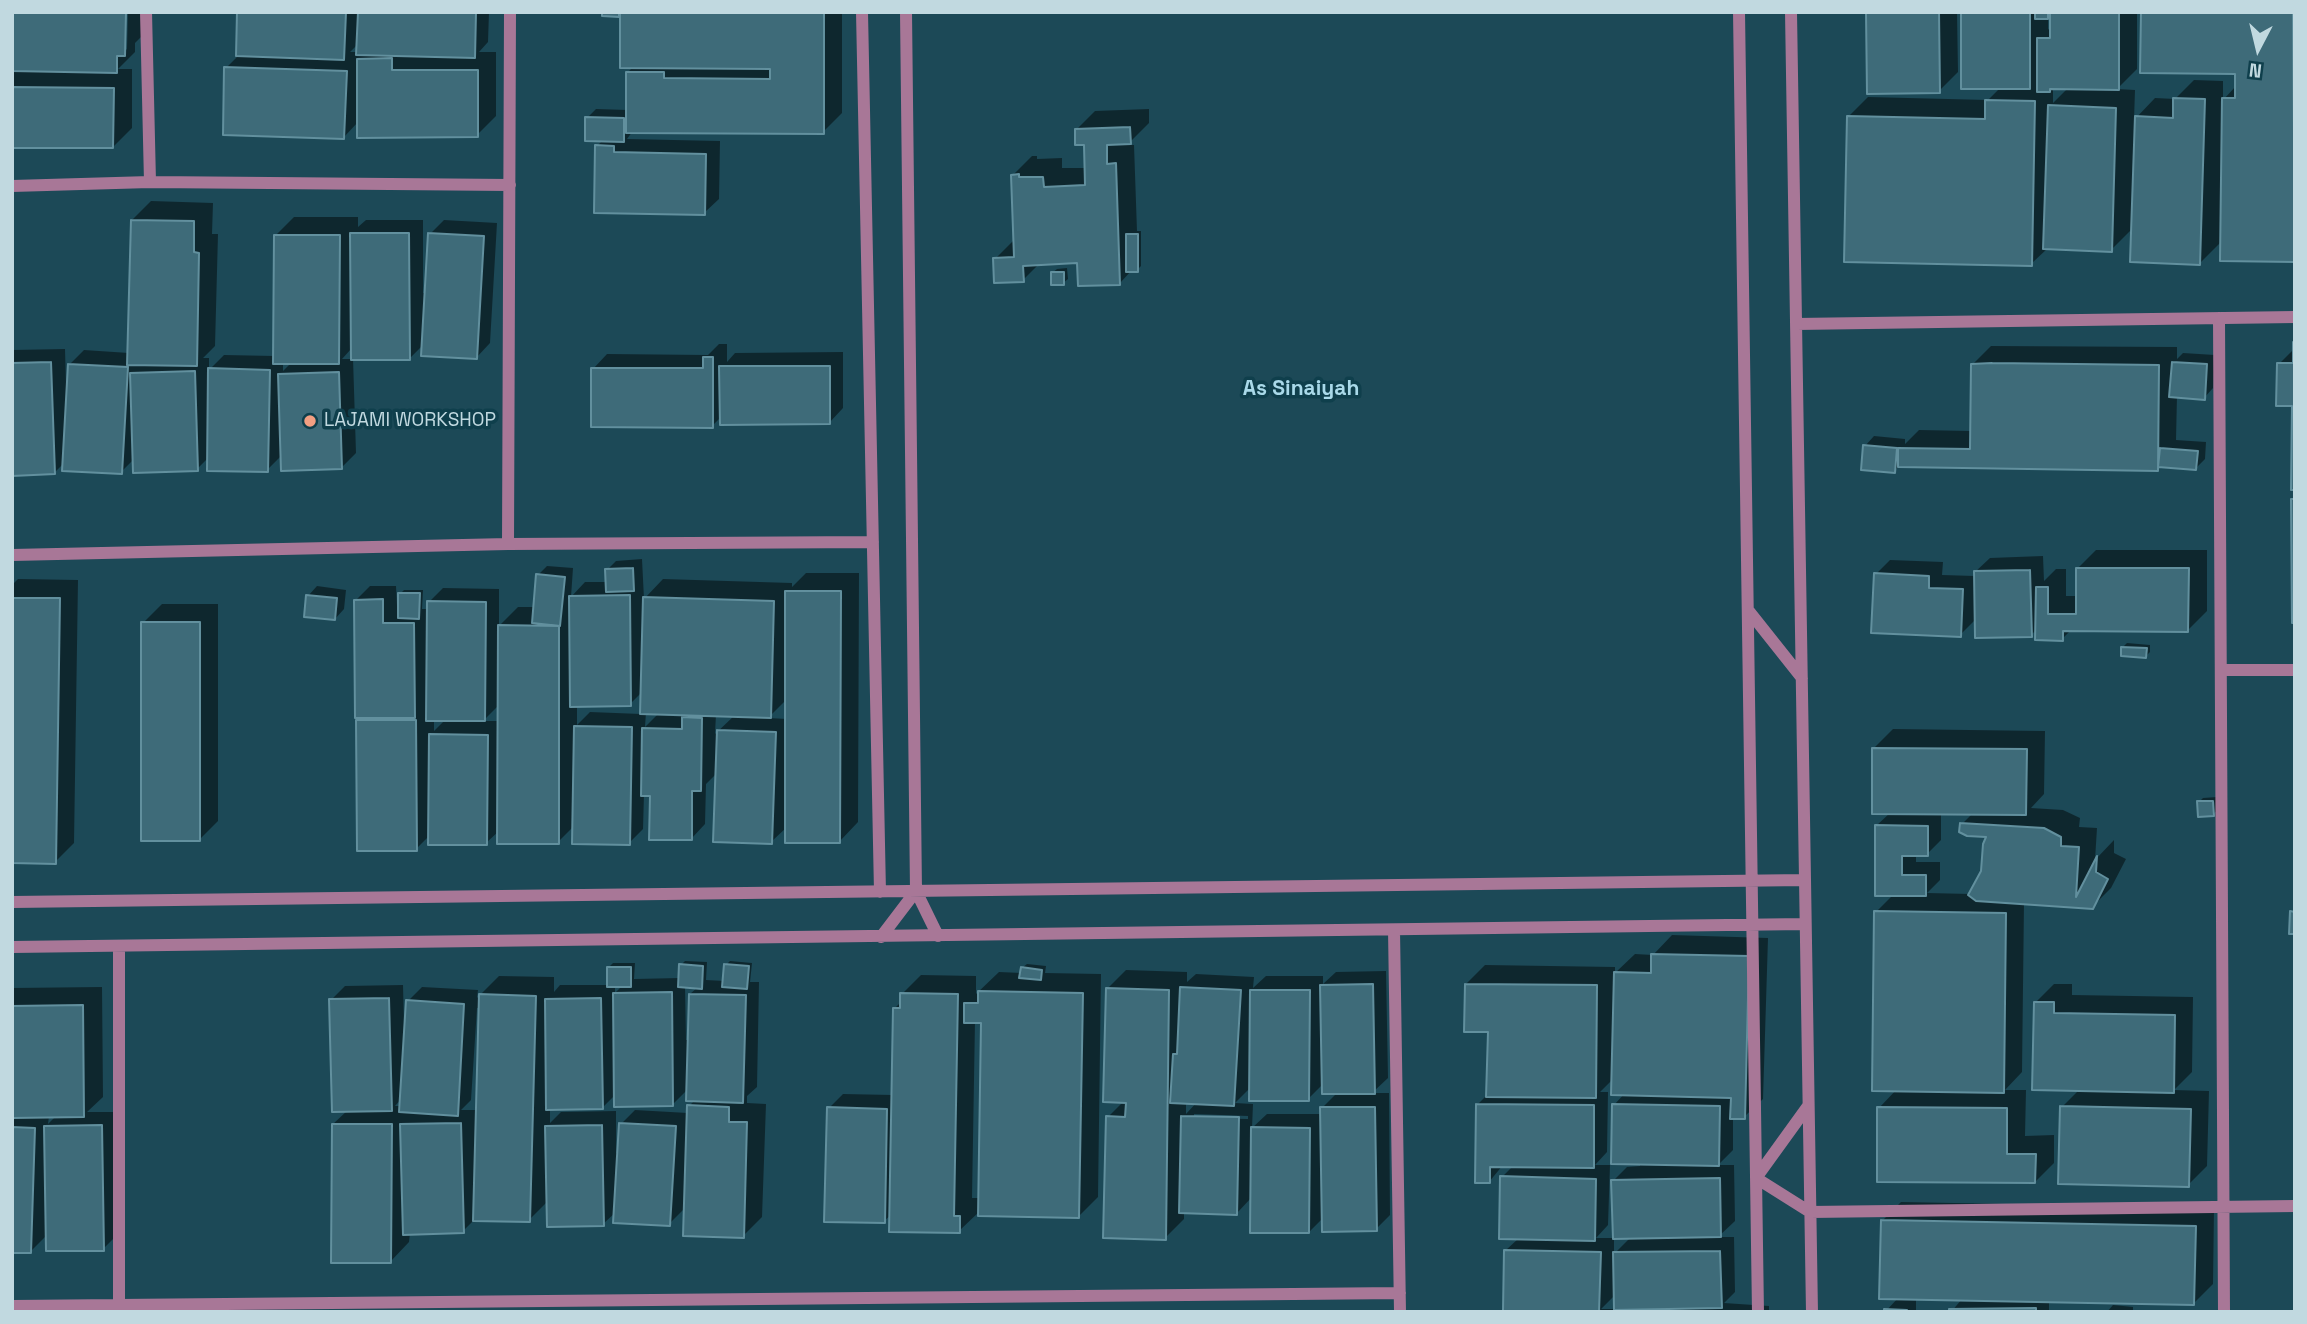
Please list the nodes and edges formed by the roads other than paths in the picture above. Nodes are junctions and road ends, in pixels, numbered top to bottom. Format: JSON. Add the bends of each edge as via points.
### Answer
{"nodes":[{"id":1,"x":146,"y":12,"type":"edge"},
{"id":2,"x":510,"y":12,"type":"edge"},
{"id":3,"x":862,"y":12,"type":"edge"},
{"id":4,"x":906,"y":12,"type":"edge"},
{"id":5,"x":1739,"y":12,"type":"edge"},
{"id":6,"x":1791,"y":12,"type":"edge"},
{"id":7,"x":150,"y":182,"type":"junction"},
{"id":8,"x":510,"y":185,"type":"junction"},
{"id":9,"x":12,"y":186,"type":"edge"},
{"id":10,"x":2295,"y":317,"type":"edge"},
{"id":11,"x":2219,"y":318,"type":"junction"},
{"id":12,"x":1796,"y":324,"type":"junction"},
{"id":13,"x":873,"y":542,"type":"junction"},
{"id":14,"x":508,"y":544,"type":"junction"},
{"id":15,"x":12,"y":555,"type":"edge"},
{"id":16,"x":1748,"y":610,"type":"junction"},
{"id":17,"x":2221,"y":670,"type":"junction"},
{"id":18,"x":2295,"y":670,"type":"edge"},
{"id":19,"x":1802,"y":678,"type":"junction"},
{"id":20,"x":1752,"y":880,"type":"junction"},
{"id":21,"x":1805,"y":880,"type":"junction"},
{"id":22,"x":916,"y":891,"type":"junction"},
{"id":23,"x":880,"y":892,"type":"junction"},
{"id":24,"x":12,"y":902,"type":"edge"},
{"id":25,"x":1805,"y":924,"type":"junction"},
{"id":26,"x":1752,"y":925,"type":"junction"},
{"id":27,"x":1394,"y":930,"type":"junction"},
{"id":28,"x":938,"y":936,"type":"junction"},
{"id":29,"x":881,"y":937,"type":"junction"},
{"id":30,"x":119,"y":946,"type":"junction"},
{"id":31,"x":12,"y":947,"type":"edge"},
{"id":32,"x":1808,"y":1106,"type":"junction"},
{"id":33,"x":1756,"y":1178,"type":"junction"},
{"id":34,"x":2295,"y":1206,"type":"edge"},
{"id":35,"x":2223,"y":1207,"type":"junction"},
{"id":36,"x":1810,"y":1212,"type":"junction"},
{"id":37,"x":1400,"y":1293,"type":"junction"},
{"id":38,"x":119,"y":1305,"type":"junction"},
{"id":39,"x":12,"y":1306,"type":"edge"},
{"id":40,"x":428,"y":1307,"type":"edge"},
{"id":41,"x":1400,"y":1312,"type":"edge"},
{"id":42,"x":1758,"y":1312,"type":"edge"},
{"id":43,"x":1812,"y":1312,"type":"edge"},
{"id":44,"x":2224,"y":1312,"type":"edge"}],
"edges":[{"from":1,"to":7,"type":"street"},
{"from":2,"to":8,"type":"street"},
{"from":3,"to":13,"type":"street"},
{"from":4,"to":22,"type":"street"},
{"from":5,"to":16,"type":"street"},
{"from":6,"to":12,"type":"street"},
{"from":7,"to":8,"type":"street"},
{"from":7,"to":9,"type":"street"},
{"from":8,"to":14,"type":"street"},
{"from":10,"to":11,"type":"street"},
{"from":11,"to":12,"type":"street"},
{"from":11,"to":17,"type":"street"},
{"from":12,"to":19,"type":"street"},
{"from":13,"to":14,"type":"street"},
{"from":13,"to":23,"type":"street"},
{"from":14,"to":15,"type":"street"},
{"from":16,"to":19,"type":"street"},
{"from":16,"to":20,"type":"street"},
{"from":17,"to":18,"type":"street"},
{"from":17,"to":35,"type":"street"},
{"from":19,"to":21,"type":"street"},
{"from":20,"to":21,"type":"street"},
{"from":20,"to":22,"type":"street"},
{"from":20,"to":26,"type":"street"},
{"from":21,"to":25,"type":"street"},
{"from":22,"to":23,"type":"street"},
{"from":22,"to":28,"type":"street"},
{"from":22,"to":29,"type":"street"},
{"from":23,"to":24,"type":"street"},
{"from":25,"to":26,"type":"street"},
{"from":25,"to":32,"type":"street"},
{"from":26,"to":27,"type":"street"},
{"from":26,"to":33,"type":"street"},
{"from":27,"to":28,"type":"street"},
{"from":27,"to":37,"type":"street"},
{"from":28,"to":29,"type":"street"},
{"from":29,"to":30,"type":"street"},
{"from":30,"to":31,"type":"street"},
{"from":30,"to":38,"type":"street"},
{"from":32,"to":33,"type":"street"},
{"from":32,"to":36,"type":"street"},
{"from":33,"to":36,"type":"street"},
{"from":33,"to":42,"type":"street"},
{"from":34,"to":35,"type":"street"},
{"from":35,"to":36,"type":"street"},
{"from":35,"to":44,"type":"street"},
{"from":36,"to":43,"type":"street"},
{"from":37,"to":40,"type":"street"},
{"from":37,"to":41,"type":"street"},
{"from":38,"to":39,"type":"street"},
{"from":38,"to":40,"type":"street"}]}
